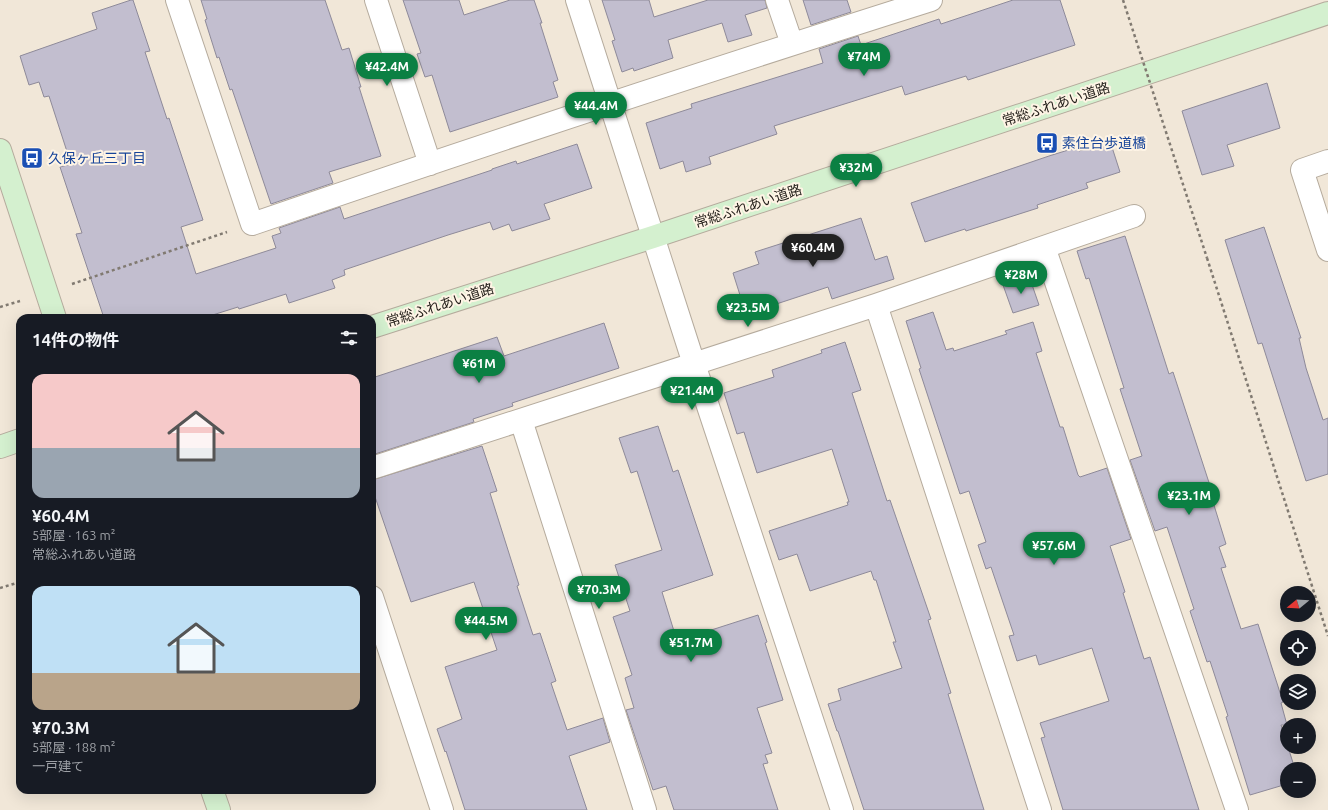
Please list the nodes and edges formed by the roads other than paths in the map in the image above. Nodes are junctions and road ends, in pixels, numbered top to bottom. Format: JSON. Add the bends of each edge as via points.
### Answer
{"nodes":[{"id":1,"x":177,"y":0,"type":"edge"},
{"id":2,"x":376,"y":0,"type":"edge"},
{"id":3,"x":577,"y":0,"type":"edge"},
{"id":4,"x":777,"y":0,"type":"edge"},
{"id":5,"x":931,"y":0,"type":"edge"},
{"id":6,"x":1328,"y":13,"type":"edge"},
{"id":7,"x":792,"y":44,"type":"junction"},
{"id":8,"x":611,"y":103,"type":"junction"},
{"id":9,"x":0,"y":150,"type":"edge"},
{"id":10,"x":1328,"y":161,"type":"edge"},
{"id":11,"x":430,"y":164,"type":"junction"},
{"id":12,"x":1134,"y":216,"type":"dead end"},
{"id":13,"x":653,"y":237,"type":"junction"},
{"id":14,"x":1044,"y":247,"type":"junction"},
{"id":15,"x":1328,"y":250,"type":"edge"},
{"id":16,"x":876,"y":305,"type":"junction"},
{"id":17,"x":54,"y":314,"type":"edge"},
{"id":18,"x":376,"y":326,"type":"edge"},
{"id":19,"x":694,"y":364,"type":"junction"},
{"id":20,"x":521,"y":420,"type":"junction"},
{"id":21,"x":16,"y":441,"type":"edge"},
{"id":22,"x":0,"y":447,"type":"edge"},
{"id":23,"x":376,"y":467,"type":"edge"},
{"id":24,"x":376,"y":609,"type":"edge"},
{"id":25,"x":213,"y":794,"type":"edge"},
{"id":26,"x":219,"y":810,"type":"edge"},
{"id":27,"x":442,"y":810,"type":"edge"},
{"id":28,"x":645,"y":810,"type":"edge"},
{"id":29,"x":842,"y":810,"type":"edge"},
{"id":30,"x":1040,"y":810,"type":"edge"},
{"id":31,"x":1237,"y":810,"type":"edge"}],
"edges":[{"from":1,"to":11,"type":"street","via":[[252,224]]},
{"from":2,"to":11,"type":"street"},
{"from":3,"to":8,"type":"street"},
{"from":4,"to":7,"type":"street"},
{"from":5,"to":7,"type":"street"},
{"from":6,"to":13,"type":"street","name":"常総ふれあい道路"},
{"from":7,"to":8,"type":"street"},
{"from":8,"to":11,"type":"street"},
{"from":8,"to":13,"type":"street"},
{"from":9,"to":17,"type":"street"},
{"from":10,"to":15,"type":"street","via":[[1302,170]]},
{"from":12,"to":14,"type":"street"},
{"from":13,"to":18,"type":"street","name":"常総ふれあい道路"},
{"from":13,"to":19,"type":"street"},
{"from":14,"to":16,"type":"street"},
{"from":14,"to":31,"type":"street"},
{"from":16,"to":19,"type":"street"},
{"from":16,"to":30,"type":"street"},
{"from":19,"to":20,"type":"street"},
{"from":19,"to":29,"type":"street"},
{"from":20,"to":23,"type":"street"},
{"from":20,"to":28,"type":"street"},
{"from":21,"to":22,"type":"street"},
{"from":24,"to":27,"type":"street"},
{"from":25,"to":26,"type":"street"}]}
